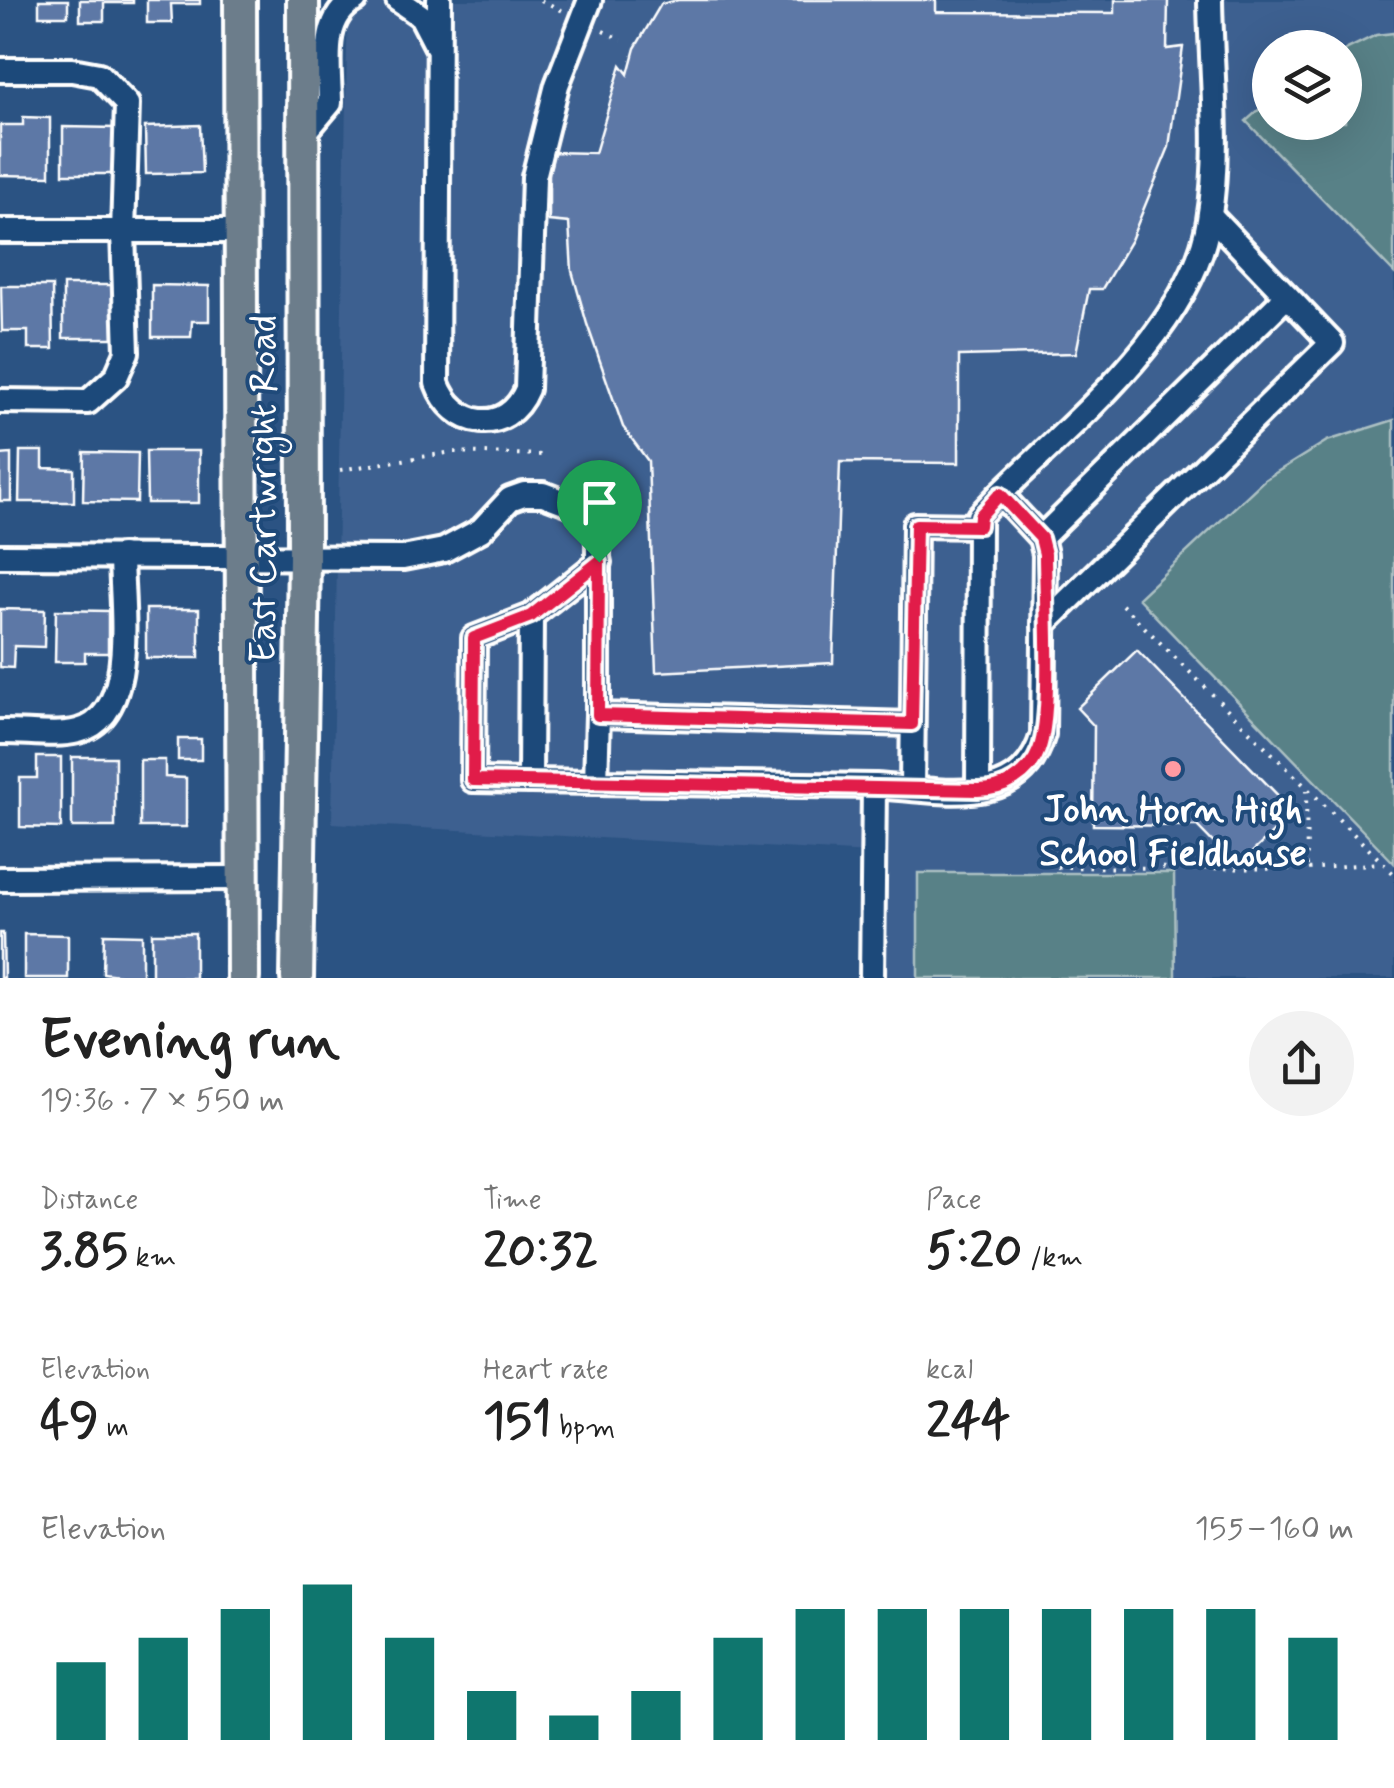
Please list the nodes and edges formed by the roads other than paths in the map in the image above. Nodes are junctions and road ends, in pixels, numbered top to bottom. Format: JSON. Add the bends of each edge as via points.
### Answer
{"nodes":[{"id":1,"x":240,"y":0,"type":"edge"},
{"id":2,"x":303,"y":0,"type":"edge"},
{"id":3,"x":355,"y":0,"type":"edge"},
{"id":4,"x":398,"y":0,"type":"edge"},
{"id":5,"x":439,"y":0,"type":"edge"},
{"id":6,"x":590,"y":0,"type":"edge"},
{"id":7,"x":1210,"y":0,"type":"edge"},
{"id":8,"x":439,"y":53,"type":"junction"},
{"id":9,"x":0,"y":70,"type":"edge"},
{"id":10,"x":303,"y":135,"type":"junction"},
{"id":11,"x":1210,"y":214,"type":"junction"},
{"id":12,"x":0,"y":231,"type":"edge"},
{"id":13,"x":244,"y":231,"type":"junction"},
{"id":14,"x":123,"y":232,"type":"junction"},
{"id":15,"x":1287,"y":296,"type":"junction"},
{"id":16,"x":0,"y":401,"type":"edge"},
{"id":17,"x":1000,"y":494,"type":"junction"},
{"id":18,"x":979,"y":526,"type":"junction"},
{"id":19,"x":1041,"y":538,"type":"junction"},
{"id":20,"x":0,"y":556,"type":"edge"},
{"id":21,"x":121,"y":556,"type":"junction"},
{"id":22,"x":242,"y":556,"type":"junction"},
{"id":23,"x":304,"y":559,"type":"junction"},
{"id":24,"x":599,"y":562,"type":"junction"},
{"id":25,"x":531,"y":616,"type":"junction"},
{"id":26,"x":1044,"y":624,"type":"junction"},
{"id":27,"x":598,"y":715,"type":"junction"},
{"id":28,"x":912,"y":724,"type":"junction"},
{"id":29,"x":0,"y":732,"type":"edge"},
{"id":30,"x":530,"y":782,"type":"junction"},
{"id":31,"x":596,"y":782,"type":"junction"},
{"id":32,"x":874,"y":786,"type":"junction"},
{"id":33,"x":912,"y":788,"type":"junction"},
{"id":34,"x":978,"y":790,"type":"junction"},
{"id":35,"x":0,"y":878,"type":"edge"},
{"id":36,"x":244,"y":878,"type":"junction"},
{"id":37,"x":243,"y":978,"type":"edge"},
{"id":38,"x":298,"y":978,"type":"edge"},
{"id":39,"x":872,"y":978,"type":"edge"}],
"edges":[{"from":1,"to":13,"type":"main road","name":"East Cartwright Road"},
{"from":2,"to":10,"type":"main road","name":"East Cartwright Road"},
{"from":3,"to":10,"type":"street","via":[[330,30],[330,104]]},
{"from":4,"to":8,"type":"street","via":[[421,16]]},
{"from":5,"to":8,"type":"street"},
{"from":6,"to":8,"type":"street","via":[[557,85],[534,177],[527,389],[508,417],[486,423],[463,418],[444,402],[437,383]]},
{"from":7,"to":11,"type":"street"},
{"from":9,"to":14,"type":"street","via":[[100,75],[127,104]]},
{"from":10,"to":23,"type":"main road","name":"East Cartwright Road"},
{"from":11,"to":15,"type":"street"},
{"from":11,"to":17,"type":"street","via":[[1175,303],[1136,359]]},
{"from":12,"to":14,"type":"street"},
{"from":13,"to":14,"type":"street"},
{"from":13,"to":22,"type":"main road","name":"East Cartwright Road"},
{"from":14,"to":16,"type":"street","via":[[126,352],[116,376],[88,402]]},
{"from":15,"to":19,"type":"street"},
{"from":15,"to":26,"type":"street","via":[[1332,344]]},
{"from":17,"to":18,"type":"street"},
{"from":17,"to":19,"type":"street"},
{"from":18,"to":28,"type":"street","via":[[916,525]]},
{"from":18,"to":34,"type":"street"},
{"from":19,"to":26,"type":"street"},
{"from":20,"to":21,"type":"street"},
{"from":21,"to":22,"type":"street"},
{"from":21,"to":29,"type":"street","via":[[120,691],[102,718],[78,731]]},
{"from":22,"to":23,"type":"street"},
{"from":22,"to":36,"type":"main road","name":"East Cartwright Road"},
{"from":23,"to":24,"type":"street","via":[[403,558],[444,550],[482,530],[510,499],[542,494],[590,512],[598,526]]},
{"from":23,"to":38,"type":"main road","name":"East Cartwright Road"},
{"from":24,"to":25,"type":"street"},
{"from":24,"to":27,"type":"street"},
{"from":25,"to":30,"type":"street"},
{"from":25,"to":30,"type":"street","via":[[474,638],[473,780]]},
{"from":26,"to":34,"type":"street","via":[[1044,734],[1038,754],[1010,783]]},
{"from":27,"to":28,"type":"street"},
{"from":27,"to":31,"type":"street"},
{"from":28,"to":33,"type":"street"},
{"from":30,"to":31,"type":"street"},
{"from":31,"to":32,"type":"street"},
{"from":32,"to":33,"type":"street"},
{"from":32,"to":39,"type":"street"},
{"from":33,"to":34,"type":"street"},
{"from":35,"to":36,"type":"street"},
{"from":36,"to":37,"type":"main road","name":"East Cartwright Road"}]}
